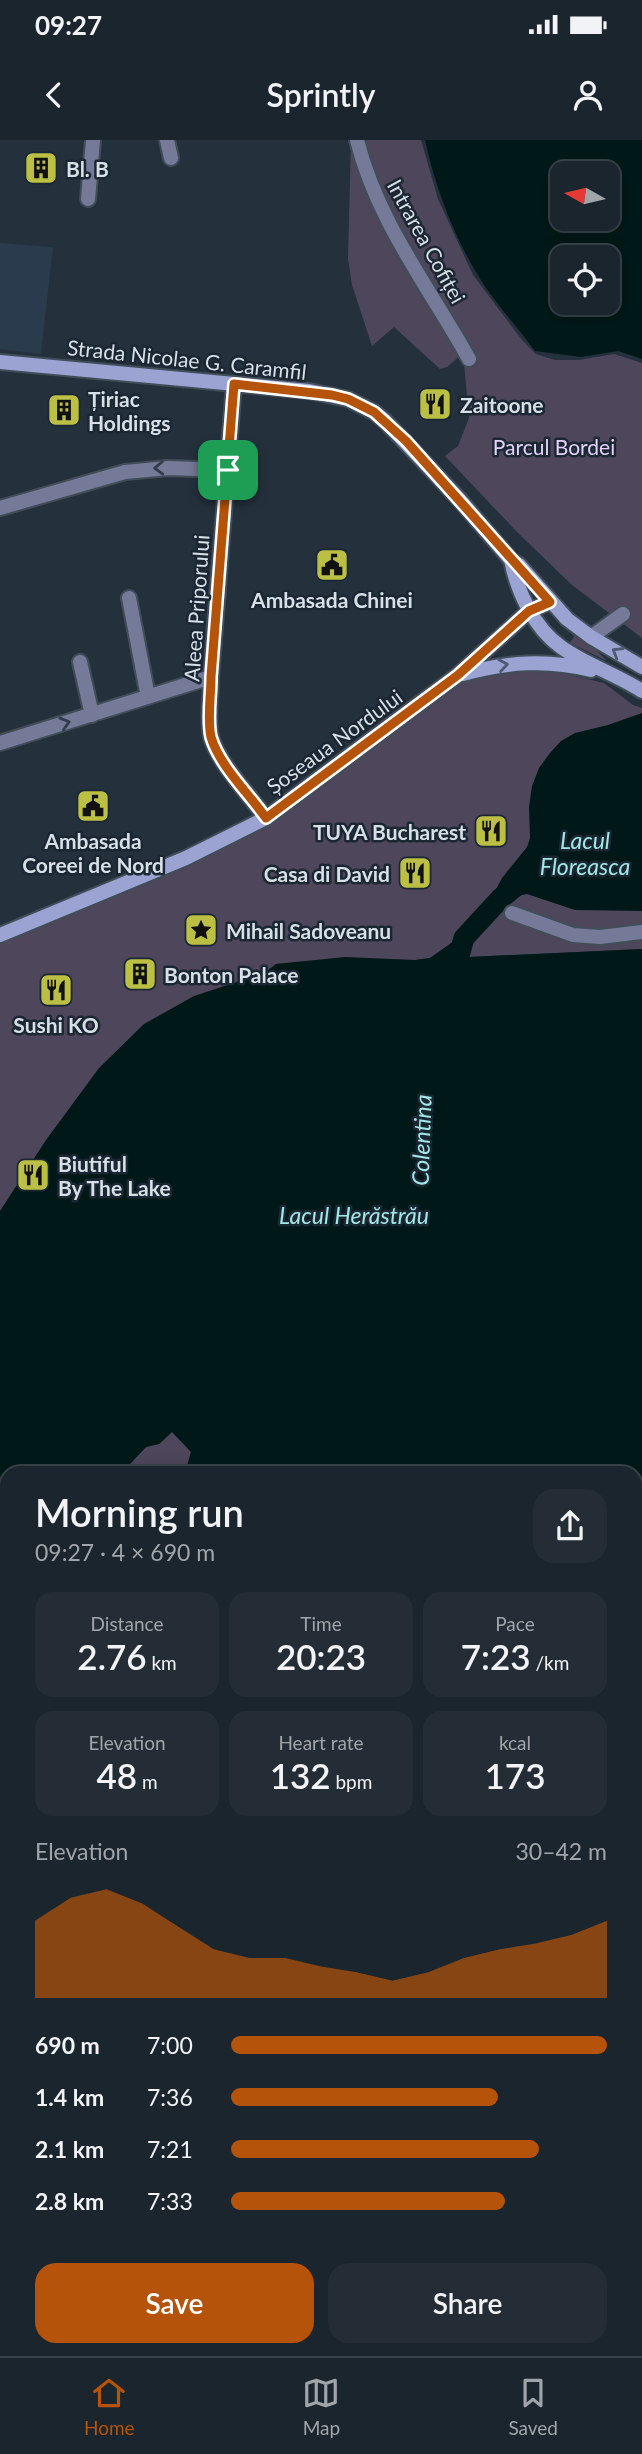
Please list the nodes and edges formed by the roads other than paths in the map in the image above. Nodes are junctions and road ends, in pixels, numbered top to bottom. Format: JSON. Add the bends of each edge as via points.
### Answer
{"nodes":[{"id":1,"x":93,"y":140,"type":"edge"},
{"id":2,"x":167,"y":140,"type":"edge"},
{"id":3,"x":357,"y":140,"type":"edge"},
{"id":4,"x":171,"y":158,"type":"dead end"},
{"id":5,"x":88,"y":199,"type":"dead end"},
{"id":6,"x":469,"y":359,"type":"dead end"},
{"id":7,"x":0,"y":362,"type":"edge"},
{"id":8,"x":234,"y":384,"type":"junction"},
{"id":9,"x":228,"y":470,"type":"junction"},
{"id":10,"x":0,"y":508,"type":"edge"},
{"id":11,"x":511,"y":560,"type":"junction"},
{"id":12,"x":130,"y":597,"type":"dead end"},
{"id":13,"x":550,"y":602,"type":"junction"},
{"id":14,"x":529,"y":611,"type":"junction"},
{"id":15,"x":623,"y":614,"type":"dead end"},
{"id":16,"x":591,"y":637,"type":"junction"},
{"id":17,"x":80,"y":662,"type":"dead end"},
{"id":18,"x":642,"y":667,"type":"edge"},
{"id":19,"x":458,"y":675,"type":"junction"},
{"id":20,"x":618,"y":676,"type":"junction"},
{"id":21,"x":211,"y":677,"type":"junction"},
{"id":22,"x":642,"y":691,"type":"edge"},
{"id":23,"x":148,"y":697,"type":"junction"},
{"id":24,"x":92,"y":715,"type":"junction"},
{"id":25,"x":0,"y":743,"type":"edge"},
{"id":26,"x":266,"y":818,"type":"junction"},
{"id":27,"x":512,"y":913,"type":"dead end"},
{"id":28,"x":642,"y":932,"type":"edge"},
{"id":29,"x":0,"y":935,"type":"edge"}],
"edges":[{"from":1,"to":5,"type":"street"},
{"from":2,"to":4,"type":"street"},
{"from":3,"to":6,"type":"street","name":"Intrarea Cofiței","via":[[390,227]]},
{"from":7,"to":8,"type":"main road","name":"Strada Nicolae G. Caramfil"},
{"from":8,"to":9,"type":"street","name":"Aleea Priporului"},
{"from":8,"to":11,"type":"main road","name":"Strada Nicolae G. Caramfil","via":[[332,395],[374,412],[406,441]]},
{"from":9,"to":10,"type":"street","one_way":true,"via":[[125,472]]},
{"from":9,"to":21,"type":"street","name":"Aleea Priporului"},
{"from":11,"to":13,"type":"main road","name":"Strada Nicolae G. Caramfil"},
{"from":11,"to":14,"type":"main road"},
{"from":12,"to":23,"type":"street"},
{"from":13,"to":14,"type":"main road","name":"Șoseaua Nordului"},
{"from":13,"to":16,"type":"main road","name":"Strada Nicolae G. Caramfil"},
{"from":14,"to":19,"type":"main road","name":"Șoseaua Nordului"},
{"from":14,"to":20,"type":"main road","via":[[562,648]]},
{"from":15,"to":16,"type":"street"},
{"from":18,"to":16,"type":"main road","name":"Strada Nicolae G. Caramfil","one_way":true},
{"from":17,"to":24,"type":"street"},
{"from":19,"to":20,"type":"main road","name":"Șoseaua Nordului","one_way":true,"via":[[532,662]]},
{"from":19,"to":26,"type":"main road","name":"Șoseaua Nordului"},
{"from":20,"to":22,"type":"main road"},
{"from":21,"to":23,"type":"street"},
{"from":21,"to":26,"type":"street","name":"Aleea Priporului","via":[[210,722],[218,754]]},
{"from":23,"to":24,"type":"street"},
{"from":25,"to":24,"type":"street","one_way":true},
{"from":26,"to":29,"type":"main road","name":"Șoseaua Nordului","via":[[186,858]]},
{"from":27,"to":28,"type":"street","via":[[573,935]]}]}
